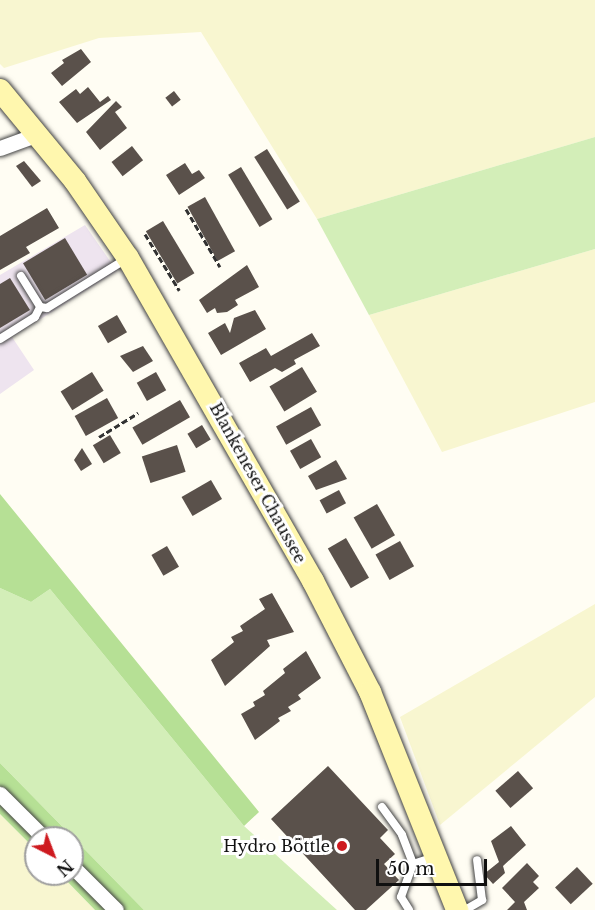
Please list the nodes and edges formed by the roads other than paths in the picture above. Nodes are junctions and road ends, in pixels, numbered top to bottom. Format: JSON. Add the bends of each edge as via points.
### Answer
{"nodes":[{"id":1,"x":0,"y":90,"type":"edge"},
{"id":2,"x":38,"y":134,"type":"junction"},
{"id":3,"x":0,"y":148,"type":"edge"},
{"id":4,"x":128,"y":258,"type":"junction"},
{"id":5,"x":21,"y":276,"type":"dead end"},
{"id":6,"x":40,"y":307,"type":"junction"},
{"id":7,"x":0,"y":339,"type":"edge"},
{"id":8,"x":0,"y":794,"type":"edge"},
{"id":9,"x":382,"y":807,"type":"dead end"},
{"id":10,"x":32,"y":826,"type":"edge"},
{"id":11,"x":436,"y":856,"type":"junction"},
{"id":12,"x":477,"y":860,"type":"dead end"},
{"id":13,"x":413,"y":864,"type":"junction"},
{"id":14,"x":84,"y":878,"type":"edge"},
{"id":15,"x":116,"y":910,"type":"edge"},
{"id":16,"x":409,"y":910,"type":"edge"},
{"id":17,"x":457,"y":910,"type":"edge"},
{"id":18,"x":465,"y":910,"type":"edge"}],
"edges":[{"from":1,"to":2,"type":"main road","name":"Blankeneser Chaussee"},
{"from":2,"to":3,"type":"street"},
{"from":2,"to":4,"type":"main road","name":"Blankeneser Chaussee"},
{"from":4,"to":6,"type":"lane","via":[[47,308]]},
{"from":4,"to":11,"type":"main road","name":"Blankeneser Chaussee","via":[[329,609],[370,692]]},
{"from":5,"to":6,"type":"lane"},
{"from":6,"to":7,"type":"lane","via":[[35,317]]},
{"from":8,"to":10,"type":"street"},
{"from":9,"to":13,"type":"lane","via":[[402,835]]},
{"from":11,"to":13,"type":"lane"},
{"from":11,"to":17,"type":"main road","name":"Blankeneser Chaussee"},
{"from":12,"to":18,"type":"lane","via":[[482,900]]},
{"from":13,"to":16,"type":"lane","via":[[401,897]]},
{"from":14,"to":15,"type":"street"}]}
